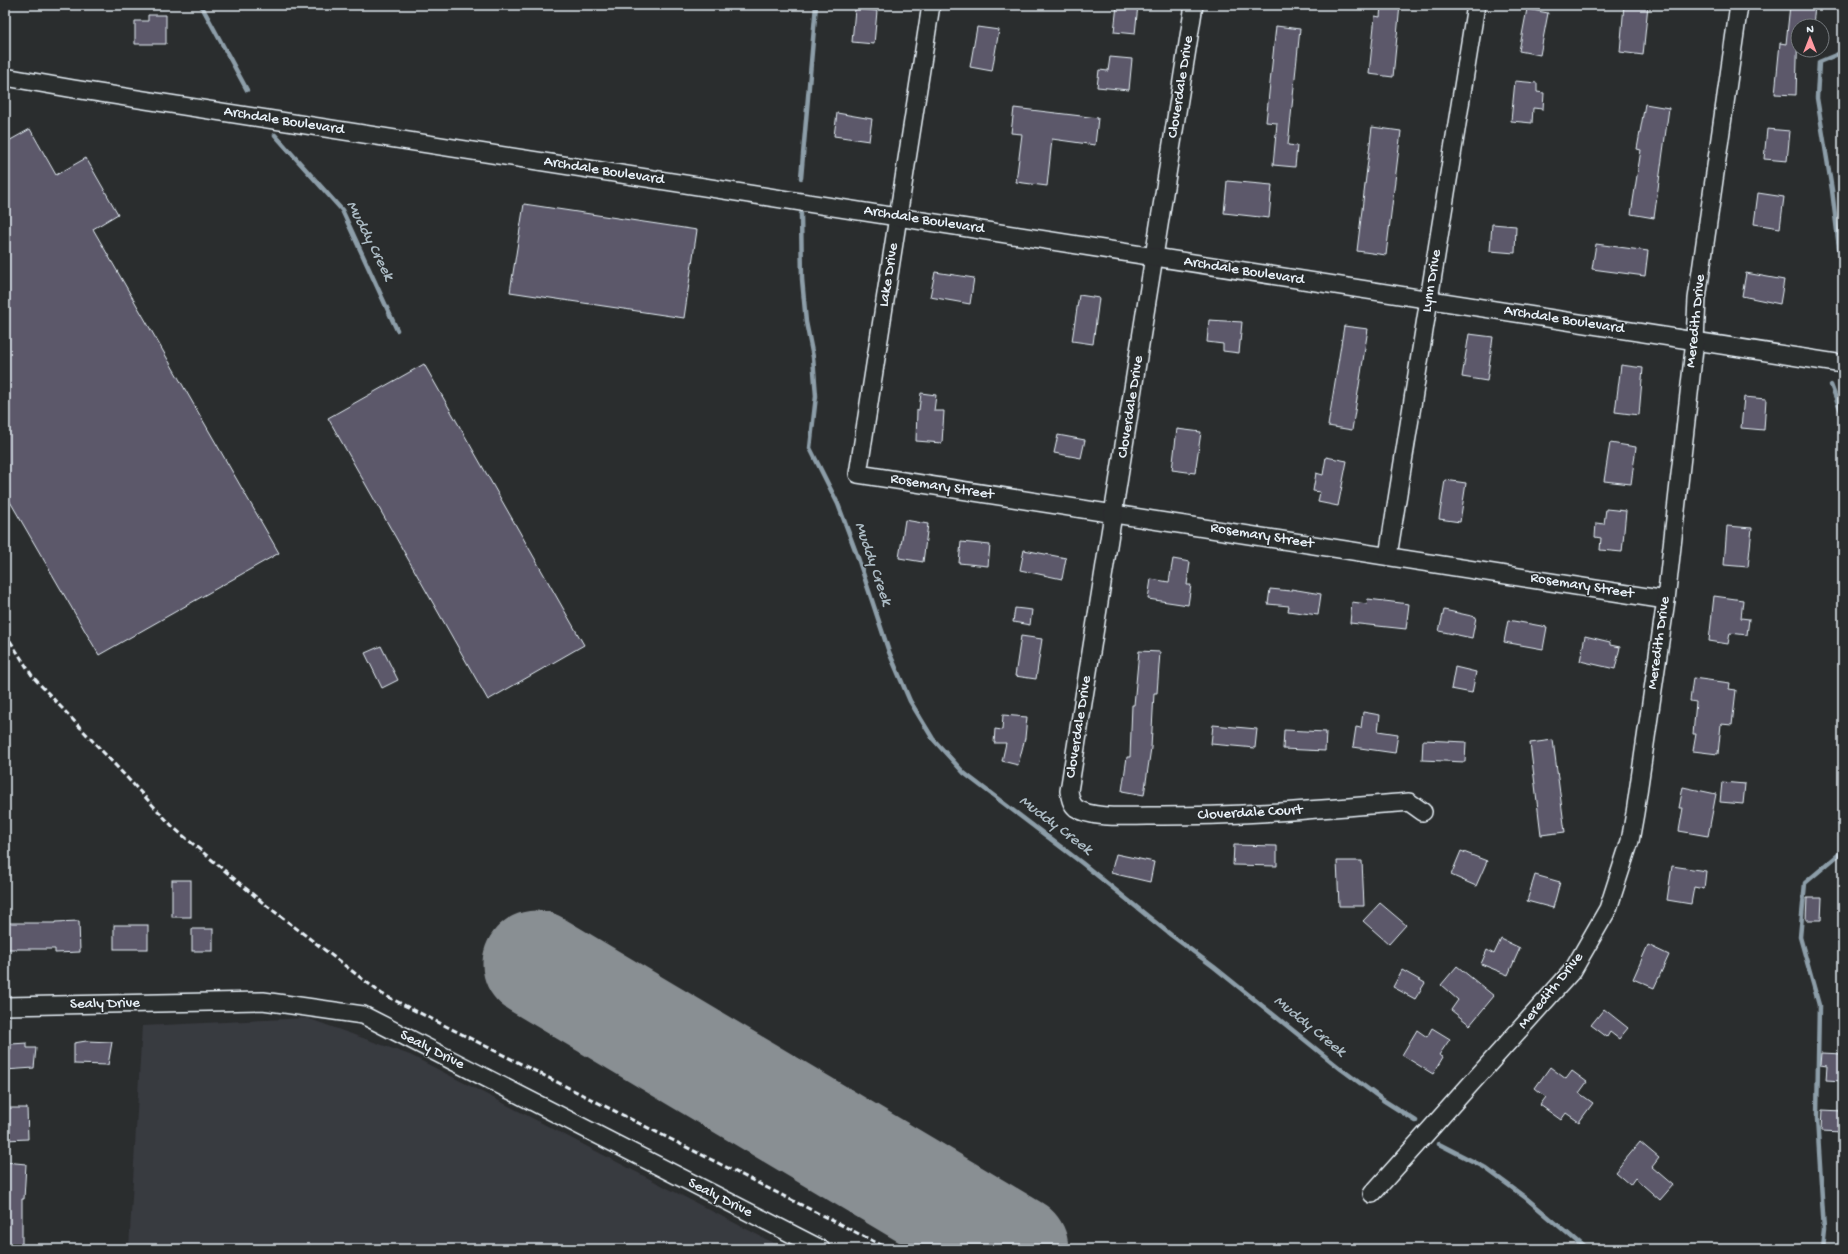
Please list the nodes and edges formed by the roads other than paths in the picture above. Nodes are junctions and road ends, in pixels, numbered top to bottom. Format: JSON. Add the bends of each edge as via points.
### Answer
{"nodes":[{"id":1,"x":931,"y":5,"type":"edge"},
{"id":2,"x":1194,"y":5,"type":"edge"},
{"id":3,"x":1476,"y":5,"type":"edge"},
{"id":4,"x":1739,"y":5,"type":"edge"},
{"id":5,"x":5,"y":77,"type":"edge"},
{"id":6,"x":898,"y":216,"type":"junction"},
{"id":7,"x":1154,"y":257,"type":"junction"},
{"id":8,"x":1429,"y":300,"type":"junction"},
{"id":9,"x":1695,"y":340,"type":"junction"},
{"id":10,"x":1843,"y":364,"type":"edge"},
{"id":11,"x":858,"y":474,"type":"joint"},
{"id":12,"x":1114,"y":513,"type":"junction"},
{"id":13,"x":1388,"y":556,"type":"junction"},
{"id":14,"x":1666,"y":600,"type":"junction"},
{"id":15,"x":1075,"y":807,"type":"joint"},
{"id":16,"x":1423,"y":812,"type":"dead end"},
{"id":17,"x":5,"y":1006,"type":"edge"},
{"id":18,"x":1372,"y":1194,"type":"dead end"},
{"id":19,"x":821,"y":1249,"type":"edge"}],
"edges":[{"from":1,"to":6,"type":"street","name":"Lake Drive"},
{"from":2,"to":7,"type":"street","name":"Cloverdale Drive"},
{"from":3,"to":8,"type":"street","name":"Lynn Drive"},
{"from":4,"to":9,"type":"street","name":"Meredith Drive","via":[[1698,299]]},
{"from":5,"to":6,"type":"street","name":"Archdale Boulevard"},
{"from":6,"to":7,"type":"street","name":"Archdale Boulevard"},
{"from":6,"to":11,"type":"street","name":"Lake Drive"},
{"from":7,"to":8,"type":"street","name":"Archdale Boulevard"},
{"from":7,"to":12,"type":"street","name":"Cloverdale Drive"},
{"from":8,"to":9,"type":"street","name":"Archdale Boulevard"},
{"from":8,"to":13,"type":"street","name":"Lynn Drive"},
{"from":9,"to":10,"type":"street","name":"Archdale Boulevard"},
{"from":9,"to":14,"type":"street","name":"Meredith Drive"},
{"from":11,"to":12,"type":"street","name":"Rosemary Street"},
{"from":12,"to":13,"type":"street","name":"Rosemary Street"},
{"from":12,"to":15,"type":"street","name":"Cloverdale Drive","via":[[1069,791],[1070,800]]},
{"from":13,"to":14,"type":"street","name":"Rosemary Street"},
{"from":14,"to":18,"type":"street","name":"Meredith Drive","via":[[1630,841],[1608,909],[1572,970]]},
{"from":15,"to":16,"type":"street","name":"Cloverdale Court","via":[[1099,815],[1197,817],[1409,802]]},
{"from":17,"to":19,"type":"street","name":"Sealy Drive","via":[[263,1001],[363,1015]]}]}
